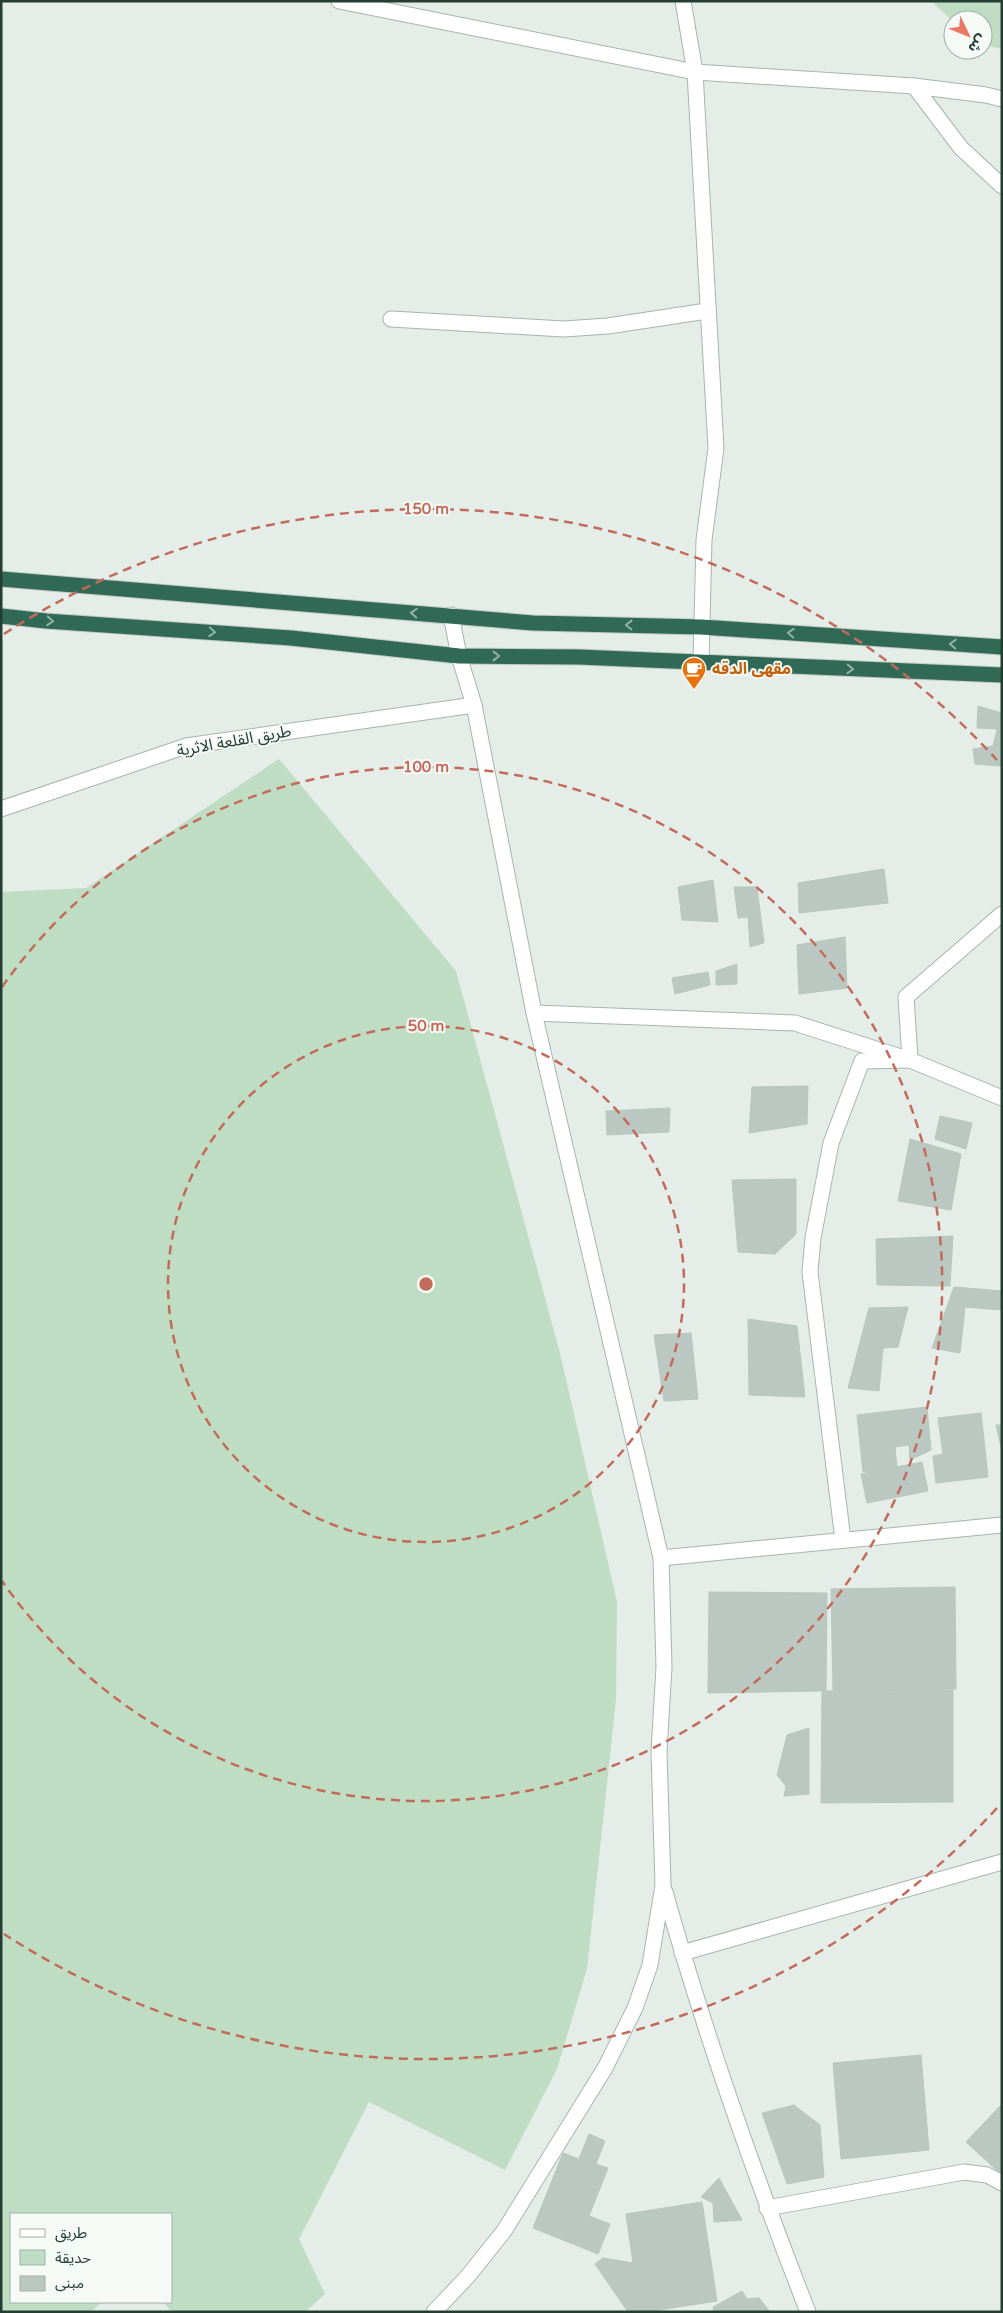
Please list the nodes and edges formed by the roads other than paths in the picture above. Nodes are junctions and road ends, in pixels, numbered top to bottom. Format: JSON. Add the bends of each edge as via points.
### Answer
{"nodes":[{"id":1,"x":339,"y":1,"type":"edge"},
{"id":2,"x":683,"y":1,"type":"edge"},
{"id":3,"x":695,"y":72,"type":"junction"},
{"id":4,"x":914,"y":86,"type":"junction"},
{"id":5,"x":1002,"y":99,"type":"edge"},
{"id":6,"x":1002,"y":186,"type":"edge"},
{"id":7,"x":707,"y":311,"type":"junction"},
{"id":8,"x":391,"y":319,"type":"dead end"},
{"id":9,"x":1,"y":579,"type":"edge"},
{"id":10,"x":1,"y":616,"type":"edge"},
{"id":11,"x":451,"y":616,"type":"junction"},
{"id":12,"x":701,"y":627,"type":"junction"},
{"id":13,"x":1002,"y":648,"type":"edge"},
{"id":14,"x":459,"y":656,"type":"junction"},
{"id":15,"x":701,"y":663,"type":"junction"},
{"id":16,"x":1002,"y":675,"type":"edge"},
{"id":17,"x":474,"y":705,"type":"junction"},
{"id":18,"x":1,"y":809,"type":"edge"},
{"id":19,"x":1002,"y":914,"type":"edge"},
{"id":20,"x":534,"y":1013,"type":"junction"},
{"id":21,"x":910,"y":1060,"type":"junction"},
{"id":22,"x":1002,"y":1098,"type":"edge"},
{"id":23,"x":1002,"y":1525,"type":"edge"},
{"id":24,"x":843,"y":1540,"type":"junction"},
{"id":25,"x":661,"y":1558,"type":"junction"},
{"id":26,"x":1002,"y":1862,"type":"edge"},
{"id":27,"x":663,"y":1886,"type":"junction"},
{"id":28,"x":682,"y":1953,"type":"junction"},
{"id":29,"x":1002,"y":2183,"type":"edge"},
{"id":30,"x":767,"y":2208,"type":"junction"},
{"id":31,"x":434,"y":2312,"type":"edge"},
{"id":32,"x":808,"y":2312,"type":"edge"}],
"edges":[{"from":1,"to":3,"type":"street"},
{"from":2,"to":3,"type":"street"},
{"from":3,"to":4,"type":"street"},
{"from":3,"to":7,"type":"street"},
{"from":4,"to":5,"type":"street"},
{"from":4,"to":6,"type":"street","via":[[961,148]]},
{"from":7,"to":8,"type":"street","via":[[608,326],[564,329]]},
{"from":7,"to":12,"type":"street","via":[[716,448],[704,540]]},
{"from":11,"to":9,"type":"highway","one_way":true},
{"from":10,"to":14,"type":"highway","one_way":true,"via":[[291,638]]},
{"from":12,"to":11,"type":"highway","one_way":true,"via":[[533,623]]},
{"from":11,"to":14,"type":"street"},
{"from":13,"to":12,"type":"highway","one_way":true},
{"from":12,"to":15,"type":"street"},
{"from":14,"to":15,"type":"highway","one_way":true},
{"from":14,"to":17,"type":"street"},
{"from":15,"to":16,"type":"highway","one_way":true},
{"from":17,"to":18,"type":"street","name":"طريق القلعة الاثرية","via":[[186,746]]},
{"from":17,"to":20,"type":"street"},
{"from":19,"to":21,"type":"street","via":[[906,997]]},
{"from":20,"to":21,"type":"street","via":[[795,1023]]},
{"from":20,"to":25,"type":"street"},
{"from":21,"to":22,"type":"street"},
{"from":21,"to":24,"type":"street","via":[[862,1061],[831,1143],[813,1238],[810,1272]]},
{"from":23,"to":24,"type":"street"},
{"from":24,"to":25,"type":"street"},
{"from":25,"to":27,"type":"street","via":[[664,1667],[659,1752]]},
{"from":26,"to":28,"type":"street"},
{"from":27,"to":28,"type":"street"},
{"from":27,"to":31,"type":"street","via":[[650,1965],[635,2008],[605,2068],[504,2231]]},
{"from":28,"to":30,"type":"street"},
{"from":29,"to":30,"type":"street","via":[[987,2175],[964,2172]]},
{"from":30,"to":32,"type":"street"}]}
